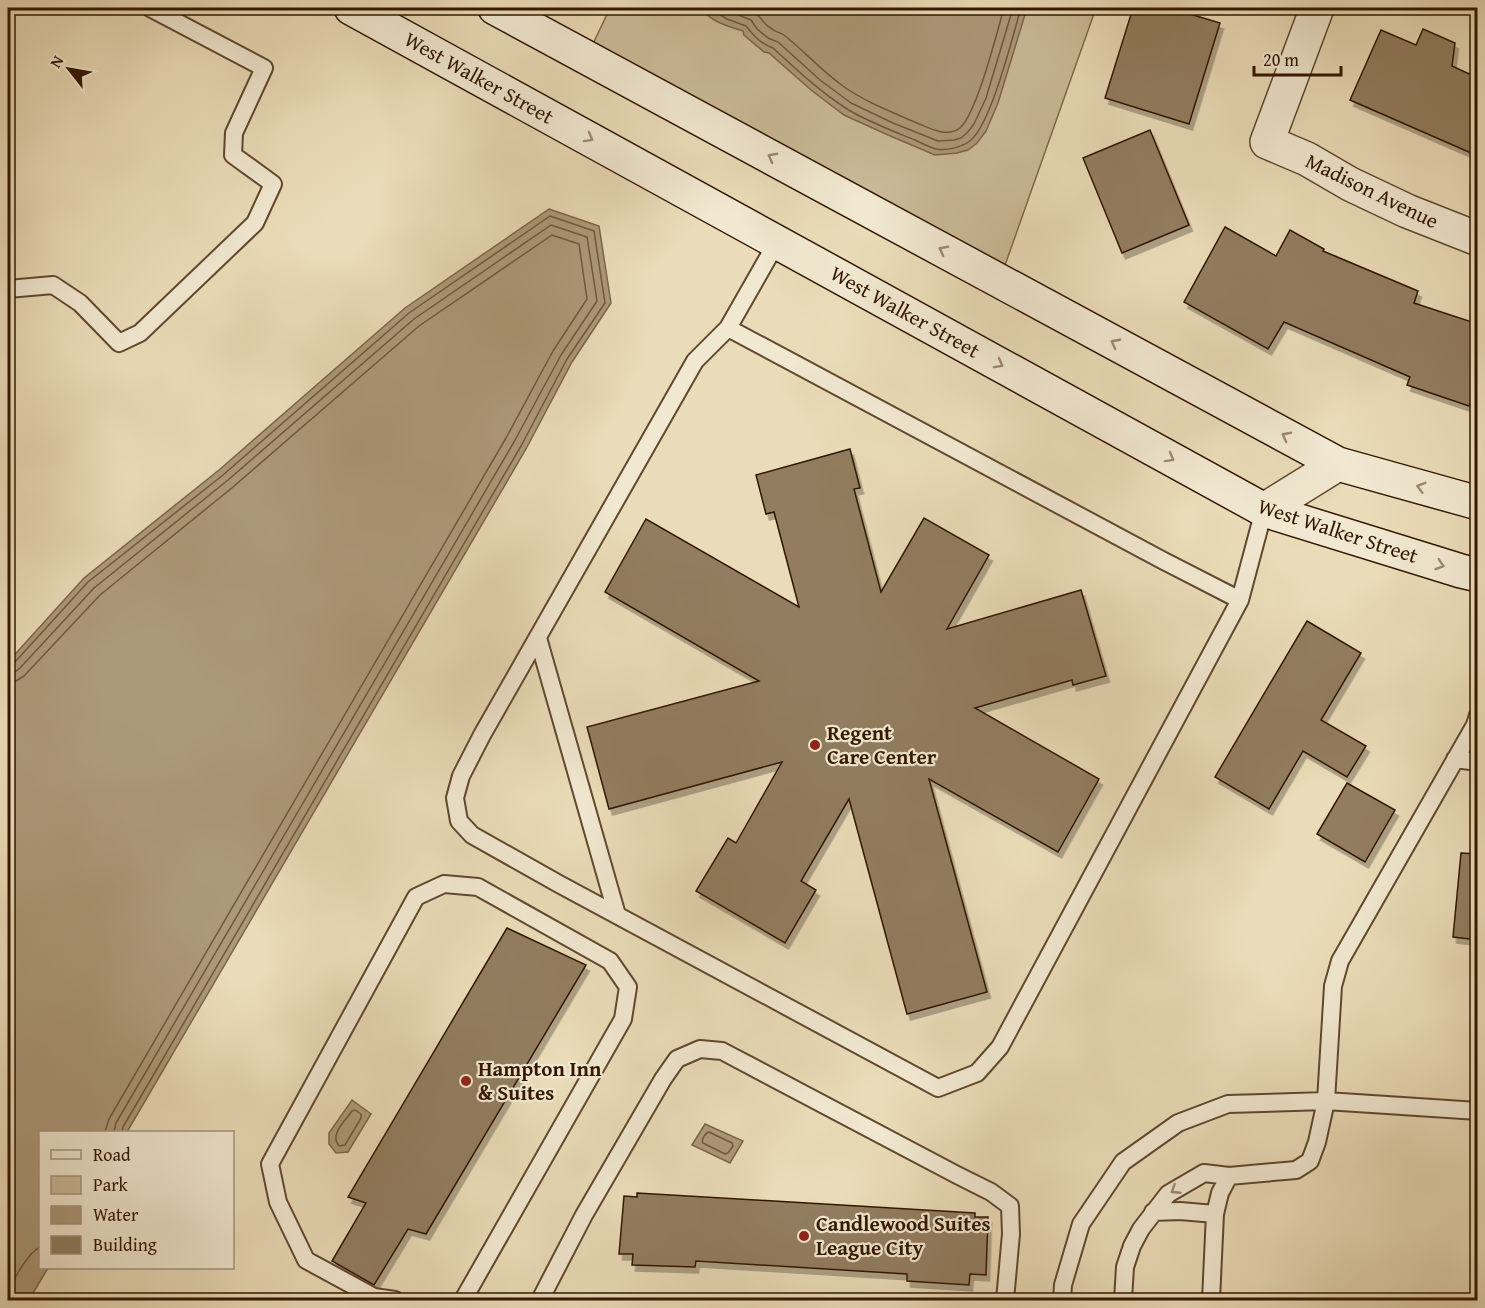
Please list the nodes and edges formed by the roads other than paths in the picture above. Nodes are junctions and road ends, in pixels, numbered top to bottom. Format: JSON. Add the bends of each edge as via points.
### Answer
{"nodes":[{"id":1,"x":150,"y":8,"type":"edge"},
{"id":2,"x":351,"y":8,"type":"edge"},
{"id":3,"x":495,"y":8,"type":"edge"},
{"id":4,"x":1317,"y":8,"type":"edge"},
{"id":5,"x":1478,"y":239,"type":"edge"},
{"id":6,"x":777,"y":242,"type":"junction"},
{"id":7,"x":8,"y":289,"type":"edge"},
{"id":8,"x":728,"y":328,"type":"junction"},
{"id":9,"x":1338,"y":464,"type":"junction"},
{"id":10,"x":1478,"y":503,"type":"edge"},
{"id":11,"x":1264,"y":510,"type":"junction"},
{"id":12,"x":1478,"y":575,"type":"edge"},
{"id":13,"x":1240,"y":600,"type":"junction"},
{"id":14,"x":538,"y":638,"type":"junction"},
{"id":15,"x":1478,"y":715,"type":"edge"},
{"id":16,"x":1455,"y":759,"type":"junction"},
{"id":17,"x":1478,"y":762,"type":"edge"},
{"id":18,"x":617,"y":915,"type":"junction"},
{"id":19,"x":1326,"y":1101,"type":"junction"},
{"id":20,"x":1478,"y":1111,"type":"edge"},
{"id":21,"x":1229,"y":1176,"type":"junction"},
{"id":22,"x":1153,"y":1212,"type":"junction"},
{"id":23,"x":1215,"y":1214,"type":"junction"},
{"id":24,"x":395,"y":1300,"type":"edge"},
{"id":25,"x":463,"y":1300,"type":"edge"},
{"id":26,"x":540,"y":1300,"type":"edge"},
{"id":27,"x":1005,"y":1300,"type":"edge"},
{"id":28,"x":1062,"y":1300,"type":"edge"},
{"id":29,"x":1123,"y":1300,"type":"edge"},
{"id":30,"x":1210,"y":1300,"type":"edge"}],
"edges":[{"from":1,"to":7,"type":"lane","via":[[264,68],[234,133],[233,155],[273,184],[255,223],[140,333],[119,343],[80,303],[53,285]]},
{"from":2,"to":6,"type":"street","name":"West Walker Street","one_way":true},
{"from":9,"to":3,"type":"street","one_way":true},
{"from":4,"to":5,"type":"street","name":"Madison Avenue","via":[[1268,142],[1407,211]]},
{"from":6,"to":8,"type":"lane"},
{"from":6,"to":11,"type":"street","name":"West Walker Street","one_way":true},
{"from":8,"to":13,"type":"lane"},
{"from":8,"to":14,"type":"lane","via":[[695,361]]},
{"from":10,"to":9,"type":"street","one_way":true},
{"from":9,"to":11,"type":"street"},
{"from":11,"to":12,"type":"street","name":"West Walker Street","one_way":true},
{"from":11,"to":13,"type":"lane"},
{"from":13,"to":18,"type":"lane","via":[[1000,1047],[977,1073],[938,1088]]},
{"from":14,"to":18,"type":"lane"},
{"from":14,"to":18,"type":"lane","via":[[461,776],[455,798],[459,821],[472,835]]},
{"from":15,"to":16,"type":"lane"},
{"from":16,"to":17,"type":"lane"},
{"from":16,"to":19,"type":"lane","via":[[1340,961],[1332,986]]},
{"from":19,"to":20,"type":"lane"},
{"from":19,"to":21,"type":"lane","via":[[1310,1161],[1296,1170]]},
{"from":19,"to":28,"type":"lane","via":[[1227,1104],[1178,1123],[1123,1162],[1081,1224]]},
{"from":21,"to":22,"type":"lane","one_way":true,"via":[[1204,1173],[1168,1194]]},
{"from":21,"to":23,"type":"lane"},
{"from":22,"to":23,"type":"lane"},
{"from":22,"to":29,"type":"lane","via":[[1132,1246],[1125,1267]]},
{"from":23,"to":30,"type":"lane"},
{"from":24,"to":25,"type":"lane","via":[[374,1296],[306,1260],[278,1202],[270,1164],[416,897],[444,884],[478,887],[610,960],[628,987],[623,1019]]},
{"from":26,"to":27,"type":"lane","via":[[663,1079],[677,1059],[700,1049],[722,1051],[1011,1206]]}]}
